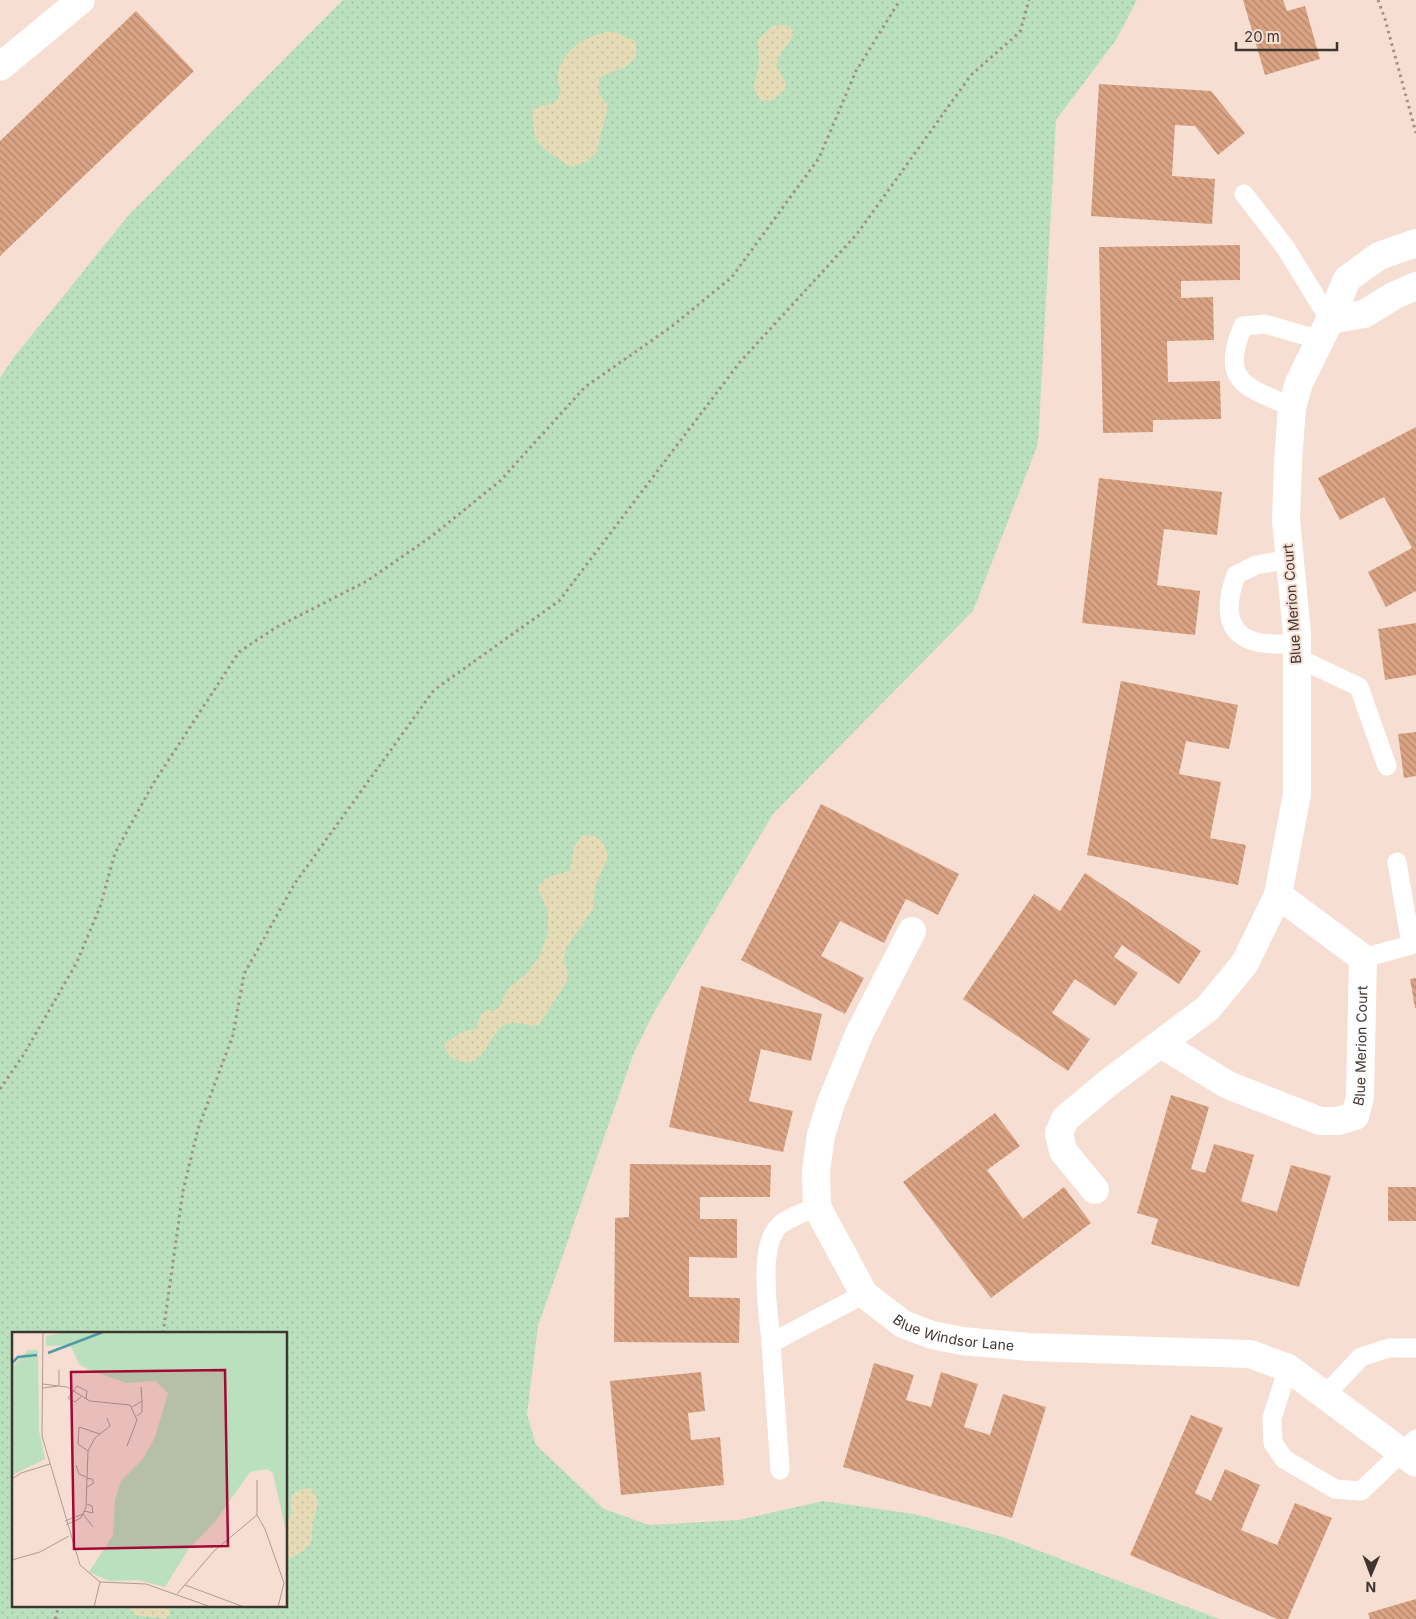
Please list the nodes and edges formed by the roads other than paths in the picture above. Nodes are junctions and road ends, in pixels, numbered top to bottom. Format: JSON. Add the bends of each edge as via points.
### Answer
{"nodes":[{"id":1,"x":81,"y":0,"type":"edge"},
{"id":2,"x":0,"y":67,"type":"edge"},
{"id":3,"x":1244,"y":194,"type":"dead end"},
{"id":4,"x":1416,"y":243,"type":"edge"},
{"id":5,"x":1416,"y":286,"type":"edge"},
{"id":6,"x":1325,"y":330,"type":"junction"},
{"id":7,"x":1292,"y":407,"type":"junction"},
{"id":8,"x":1290,"y":559,"type":"junction"},
{"id":9,"x":1297,"y":650,"type":"junction"},
{"id":10,"x":1387,"y":766,"type":"dead end"},
{"id":11,"x":1397,"y":862,"type":"dead end"},
{"id":12,"x":1278,"y":896,"type":"junction"},
{"id":13,"x":912,"y":931,"type":"dead end"},
{"id":14,"x":1363,"y":958,"type":"junction"},
{"id":15,"x":1161,"y":1044,"type":"junction"},
{"id":16,"x":1095,"y":1190,"type":"dead end"},
{"id":17,"x":817,"y":1206,"type":"junction"},
{"id":18,"x":864,"y":1294,"type":"junction"},
{"id":19,"x":771,"y":1343,"type":"junction"},
{"id":20,"x":1416,"y":1348,"type":"edge"},
{"id":21,"x":1288,"y":1368,"type":"junction"},
{"id":22,"x":1326,"y":1394,"type":"junction"},
{"id":23,"x":1411,"y":1451,"type":"edge"},
{"id":24,"x":780,"y":1470,"type":"dead end"}],
"edges":[{"from":1,"to":2,"type":"street"},
{"from":3,"to":6,"type":"lane","via":[[1285,247]]},
{"from":4,"to":6,"type":"street","name":"Blue Merion Court","via":[[1379,256],[1346,278]]},
{"from":5,"to":6,"type":"street","via":[[1364,314]]},
{"from":6,"to":7,"type":"street","name":"Blue Merion Court","via":[[1299,383]]},
{"from":6,"to":7,"type":"lane","via":[[1265,324],[1243,326],[1236,342],[1234,368],[1244,386]]},
{"from":7,"to":8,"type":"street","name":"Blue Merion Court","via":[[1286,520]]},
{"from":8,"to":9,"type":"street","name":"Blue Merion Court"},
{"from":8,"to":9,"type":"lane","via":[[1256,565],[1236,575],[1228,596],[1231,620],[1240,635],[1255,642]]},
{"from":9,"to":10,"type":"lane","via":[[1359,686]]},
{"from":9,"to":12,"type":"street","name":"Blue Merion Court","via":[[1297,794]]},
{"from":11,"to":14,"type":"lane","via":[[1411,945]]},
{"from":12,"to":14,"type":"street"},
{"from":12,"to":15,"type":"street","name":"Blue Merion Court","via":[[1246,963],[1208,1008]]},
{"from":13,"to":17,"type":"street","name":"Blue Windsor Lane","via":[[859,1034],[831,1103],[821,1135],[816,1171]]},
{"from":14,"to":15,"type":"street","name":"Blue Merion Court","via":[[1360,1097],[1355,1116],[1338,1121],[1320,1121],[1228,1085]]},
{"from":15,"to":16,"type":"street","name":"Blue Merion Court","via":[[1065,1119],[1059,1133],[1064,1151]]},
{"from":17,"to":18,"type":"street","name":"Blue Windsor Lane"},
{"from":17,"to":19,"type":"lane","via":[[779,1226],[769,1244],[766,1263]]},
{"from":18,"to":19,"type":"lane"},
{"from":18,"to":21,"type":"street","name":"Blue Windsor Lane","via":[[903,1324],[962,1342],[1250,1354]]},
{"from":19,"to":24,"type":"lane"},
{"from":20,"to":22,"type":"lane","via":[[1389,1348],[1362,1357]]},
{"from":21,"to":22,"type":"street","name":"Blue Windsor Lane"},
{"from":21,"to":23,"type":"lane","via":[[1272,1418],[1273,1443],[1284,1459],[1336,1489],[1361,1491]]},
{"from":22,"to":23,"type":"street","name":"Blue Windsor Lane"}]}
